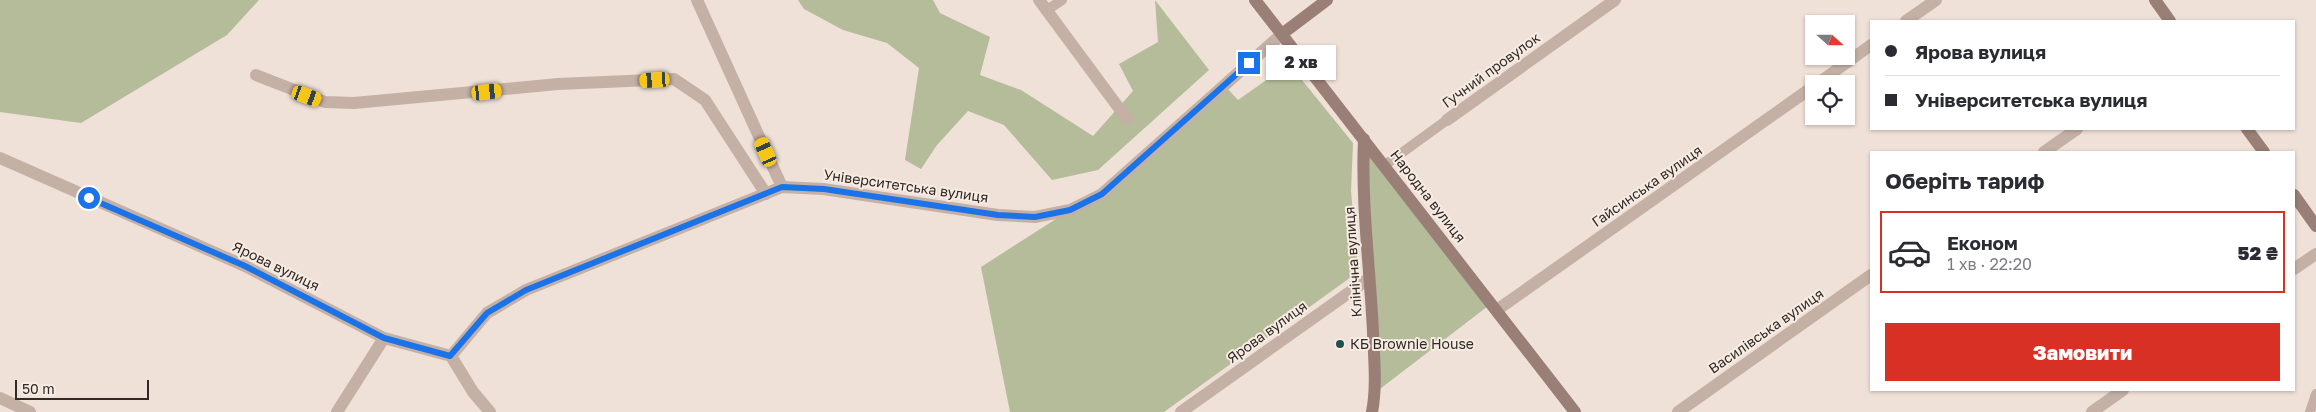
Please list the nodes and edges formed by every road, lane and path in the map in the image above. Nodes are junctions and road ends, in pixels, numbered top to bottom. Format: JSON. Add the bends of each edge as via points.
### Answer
{"nodes":[{"id":1,"x":697,"y":0,"type":"edge"},
{"id":2,"x":1062,"y":0,"type":"edge"},
{"id":3,"x":1255,"y":0,"type":"edge"},
{"id":4,"x":1328,"y":0,"type":"edge"},
{"id":5,"x":1615,"y":0,"type":"edge"},
{"id":6,"x":1936,"y":0,"type":"edge"},
{"id":7,"x":2155,"y":0,"type":"edge"},
{"id":8,"x":1043,"y":5,"type":"edge"},
{"id":9,"x":1907,"y":20,"type":"edge"},
{"id":10,"x":2169,"y":20,"type":"edge"},
{"id":11,"x":1282,"y":34,"type":"junction"},
{"id":12,"x":1870,"y":47,"type":"edge"},
{"id":13,"x":256,"y":75,"type":"dead end"},
{"id":14,"x":1830,"y":75,"type":"edge"},
{"id":15,"x":1805,"y":92,"type":"edge"},
{"id":16,"x":1127,"y":119,"type":"dead end"},
{"id":17,"x":1447,"y":120,"type":"joint"},
{"id":18,"x":2076,"y":130,"type":"edge"},
{"id":19,"x":2248,"y":130,"type":"edge"},
{"id":20,"x":1364,"y":139,"type":"junction"},
{"id":21,"x":2045,"y":151,"type":"edge"},
{"id":22,"x":2263,"y":151,"type":"edge"},
{"id":23,"x":0,"y":158,"type":"edge"},
{"id":24,"x":1385,"y":165,"type":"junction"},
{"id":25,"x":782,"y":187,"type":"junction"},
{"id":26,"x":766,"y":194,"type":"junction"},
{"id":27,"x":2295,"y":196,"type":"edge"},
{"id":28,"x":2316,"y":226,"type":"edge"},
{"id":29,"x":2316,"y":254,"type":"edge"},
{"id":30,"x":2295,"y":268,"type":"edge"},
{"id":31,"x":1870,"y":276,"type":"edge"},
{"id":32,"x":1370,"y":277,"type":"junction"},
{"id":33,"x":1497,"y":310,"type":"junction"},
{"id":34,"x":384,"y":338,"type":"junction"},
{"id":35,"x":450,"y":356,"type":"junction"},
{"id":36,"x":2122,"y":391,"type":"edge"},
{"id":37,"x":2316,"y":394,"type":"edge"},
{"id":38,"x":0,"y":398,"type":"edge"},
{"id":39,"x":30,"y":412,"type":"edge"},
{"id":40,"x":337,"y":412,"type":"edge"},
{"id":41,"x":490,"y":412,"type":"edge"},
{"id":42,"x":1181,"y":412,"type":"edge"},
{"id":43,"x":1372,"y":412,"type":"edge"},
{"id":44,"x":1575,"y":412,"type":"edge"},
{"id":45,"x":1678,"y":412,"type":"edge"},
{"id":46,"x":2092,"y":412,"type":"edge"},
{"id":47,"x":2310,"y":412,"type":"edge"}],
"edges":[{"from":1,"to":25,"type":"street"},
{"from":2,"to":8,"type":"lane"},
{"from":3,"to":11,"type":"street","name":"Народна вулиця"},
{"from":4,"to":11,"type":"street","name":"Університетська вулиця"},
{"from":5,"to":17,"type":"street","name":"Гучний провулок"},
{"from":6,"to":9,"type":"street"},
{"from":7,"to":10,"type":"street"},
{"from":8,"to":16,"type":"street"},
{"from":11,"to":20,"type":"street","name":"Народна вулиця"},
{"from":11,"to":25,"type":"street","name":"Університетська вулиця","via":[[1102,194],[1070,210],[1035,217],[998,215],[824,189]]},
{"from":12,"to":14,"type":"street"},
{"from":13,"to":26,"type":"street","via":[[325,102],[354,103],[558,84],[674,79],[705,100]]},
{"from":15,"to":33,"type":"street","name":"Гайсинська вулиця"},
{"from":17,"to":24,"type":"lane","name":"Гучний провулок"},
{"from":18,"to":21,"type":"street"},
{"from":19,"to":22,"type":"street"},
{"from":20,"to":24,"type":"street","name":"Народна вулиця"},
{"from":20,"to":32,"type":"street","name":"Клінічна вулиця","via":[[1363,196]]},
{"from":23,"to":34,"type":"street","name":"Ярова вулиця","via":[[245,266]]},
{"from":24,"to":33,"type":"street","name":"Народна вулиця"},
{"from":25,"to":26,"type":"street","name":"Університетська вулиця"},
{"from":26,"to":35,"type":"street","name":"Університетська вулиця","via":[[526,290],[487,313]]},
{"from":27,"to":28,"type":"street"},
{"from":29,"to":30,"type":"street"},
{"from":31,"to":45,"type":"street","name":"Василівська вулиця"},
{"from":32,"to":42,"type":"street","name":"Ярова вулиця"},
{"from":32,"to":43,"type":"street","name":"Клінічна вулиця","via":[[1376,392]]},
{"from":33,"to":44,"type":"street","name":"Народна вулиця"},
{"from":34,"to":35,"type":"street","name":"Ярова вулиця"},
{"from":34,"to":40,"type":"street"},
{"from":35,"to":41,"type":"street"},
{"from":36,"to":46,"type":"street"},
{"from":37,"to":47,"type":"lane"},
{"from":38,"to":39,"type":"street"}]}
